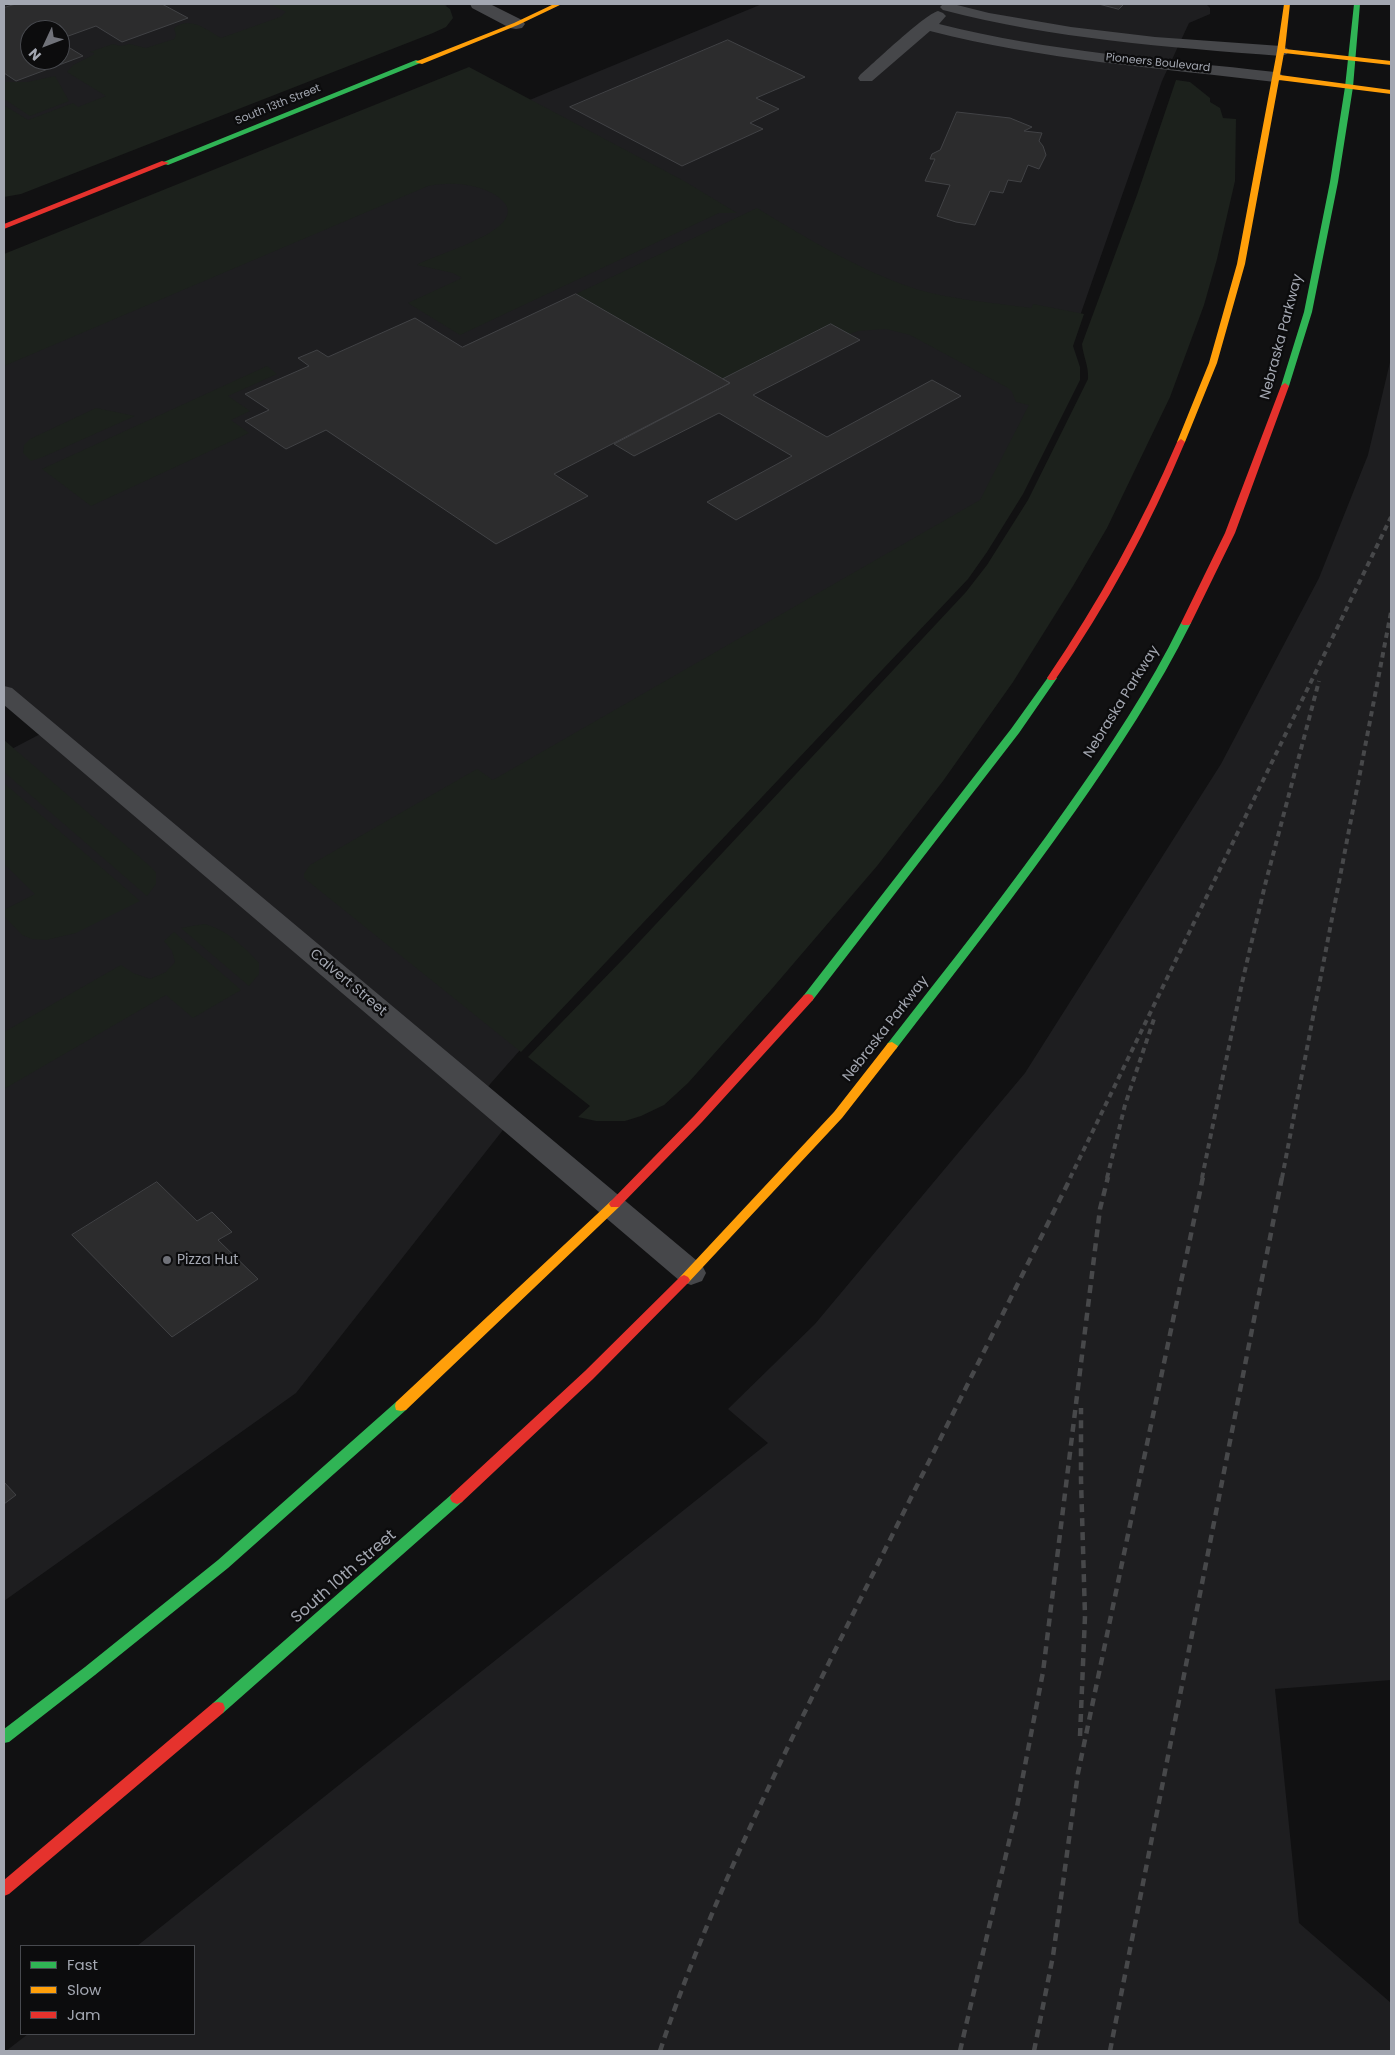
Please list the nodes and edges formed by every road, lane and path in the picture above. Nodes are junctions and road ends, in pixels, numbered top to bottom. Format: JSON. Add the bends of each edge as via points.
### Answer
{"nodes":[{"id":1,"x":478,"y":4,"type":"edge"},
{"id":2,"x":559,"y":4,"type":"edge"},
{"id":3,"x":1287,"y":4,"type":"edge"},
{"id":4,"x":1357,"y":4,"type":"edge"},
{"id":5,"x":950,"y":6,"type":"edge"},
{"id":6,"x":516,"y":24,"type":"junction"},
{"id":7,"x":926,"y":25,"type":"junction"},
{"id":8,"x":1281,"y":50,"type":"junction"},
{"id":9,"x":1351,"y":58,"type":"junction"},
{"id":10,"x":1391,"y":62,"type":"edge"},
{"id":11,"x":1275,"y":76,"type":"junction"},
{"id":12,"x":866,"y":78,"type":"dead end"},
{"id":13,"x":1349,"y":87,"type":"junction"},
{"id":14,"x":1391,"y":92,"type":"edge"},
{"id":15,"x":4,"y":227,"type":"edge"},
{"id":16,"x":4,"y":693,"type":"edge"},
{"id":17,"x":612,"y":1207,"type":"junction"},
{"id":18,"x":691,"y":1273,"type":"junction"},
{"id":19,"x":4,"y":1737,"type":"edge"},
{"id":20,"x":4,"y":1890,"type":"edge"}],
"edges":[{"from":1,"to":6,"type":"street"},
{"from":2,"to":6,"type":"main road","name":"South 13th Street"},
{"from":3,"to":8,"type":"main road"},
{"from":4,"to":9,"type":"main road","name":"Nebraska Parkway"},
{"from":5,"to":7,"type":"lane"},
{"from":5,"to":8,"type":"lane","name":"Pioneers Boulevard","via":[[988,19],[1059,30]]},
{"from":6,"to":15,"type":"main road","name":"South 13th Street"},
{"from":7,"to":11,"type":"lane","name":"Pioneers Boulevard","via":[[1033,49]]},
{"from":7,"to":12,"type":"lane"},
{"from":8,"to":9,"type":"main road","name":"Pioneers Boulevard"},
{"from":8,"to":11,"type":"main road"},
{"from":9,"to":10,"type":"main road","name":"Pioneers Boulevard"},
{"from":9,"to":13,"type":"main road","name":"Nebraska Parkway"},
{"from":11,"to":13,"type":"main road","name":"Pioneers Boulevard"},
{"from":11,"to":17,"type":"main road","via":[[1241,264],[1213,363],[1165,482],[1082,634],[1015,731],[808,998],[698,1119]]},
{"from":13,"to":14,"type":"main road","name":"Pioneers Boulevard"},
{"from":13,"to":18,"type":"main road","name":"Nebraska Parkway","via":[[1308,312],[1278,409],[1230,533],[1149,692],[1070,812],[976,940],[874,1070],[838,1115]]},
{"from":16,"to":17,"type":"street","name":"Calvert Street"},
{"from":17,"to":18,"type":"street","name":"Calvert Street"},
{"from":17,"to":19,"type":"main road","via":[[416,1393],[222,1564]]},
{"from":18,"to":20,"type":"main road","name":"South 10th Street","via":[[589,1375],[436,1517]]}]}
